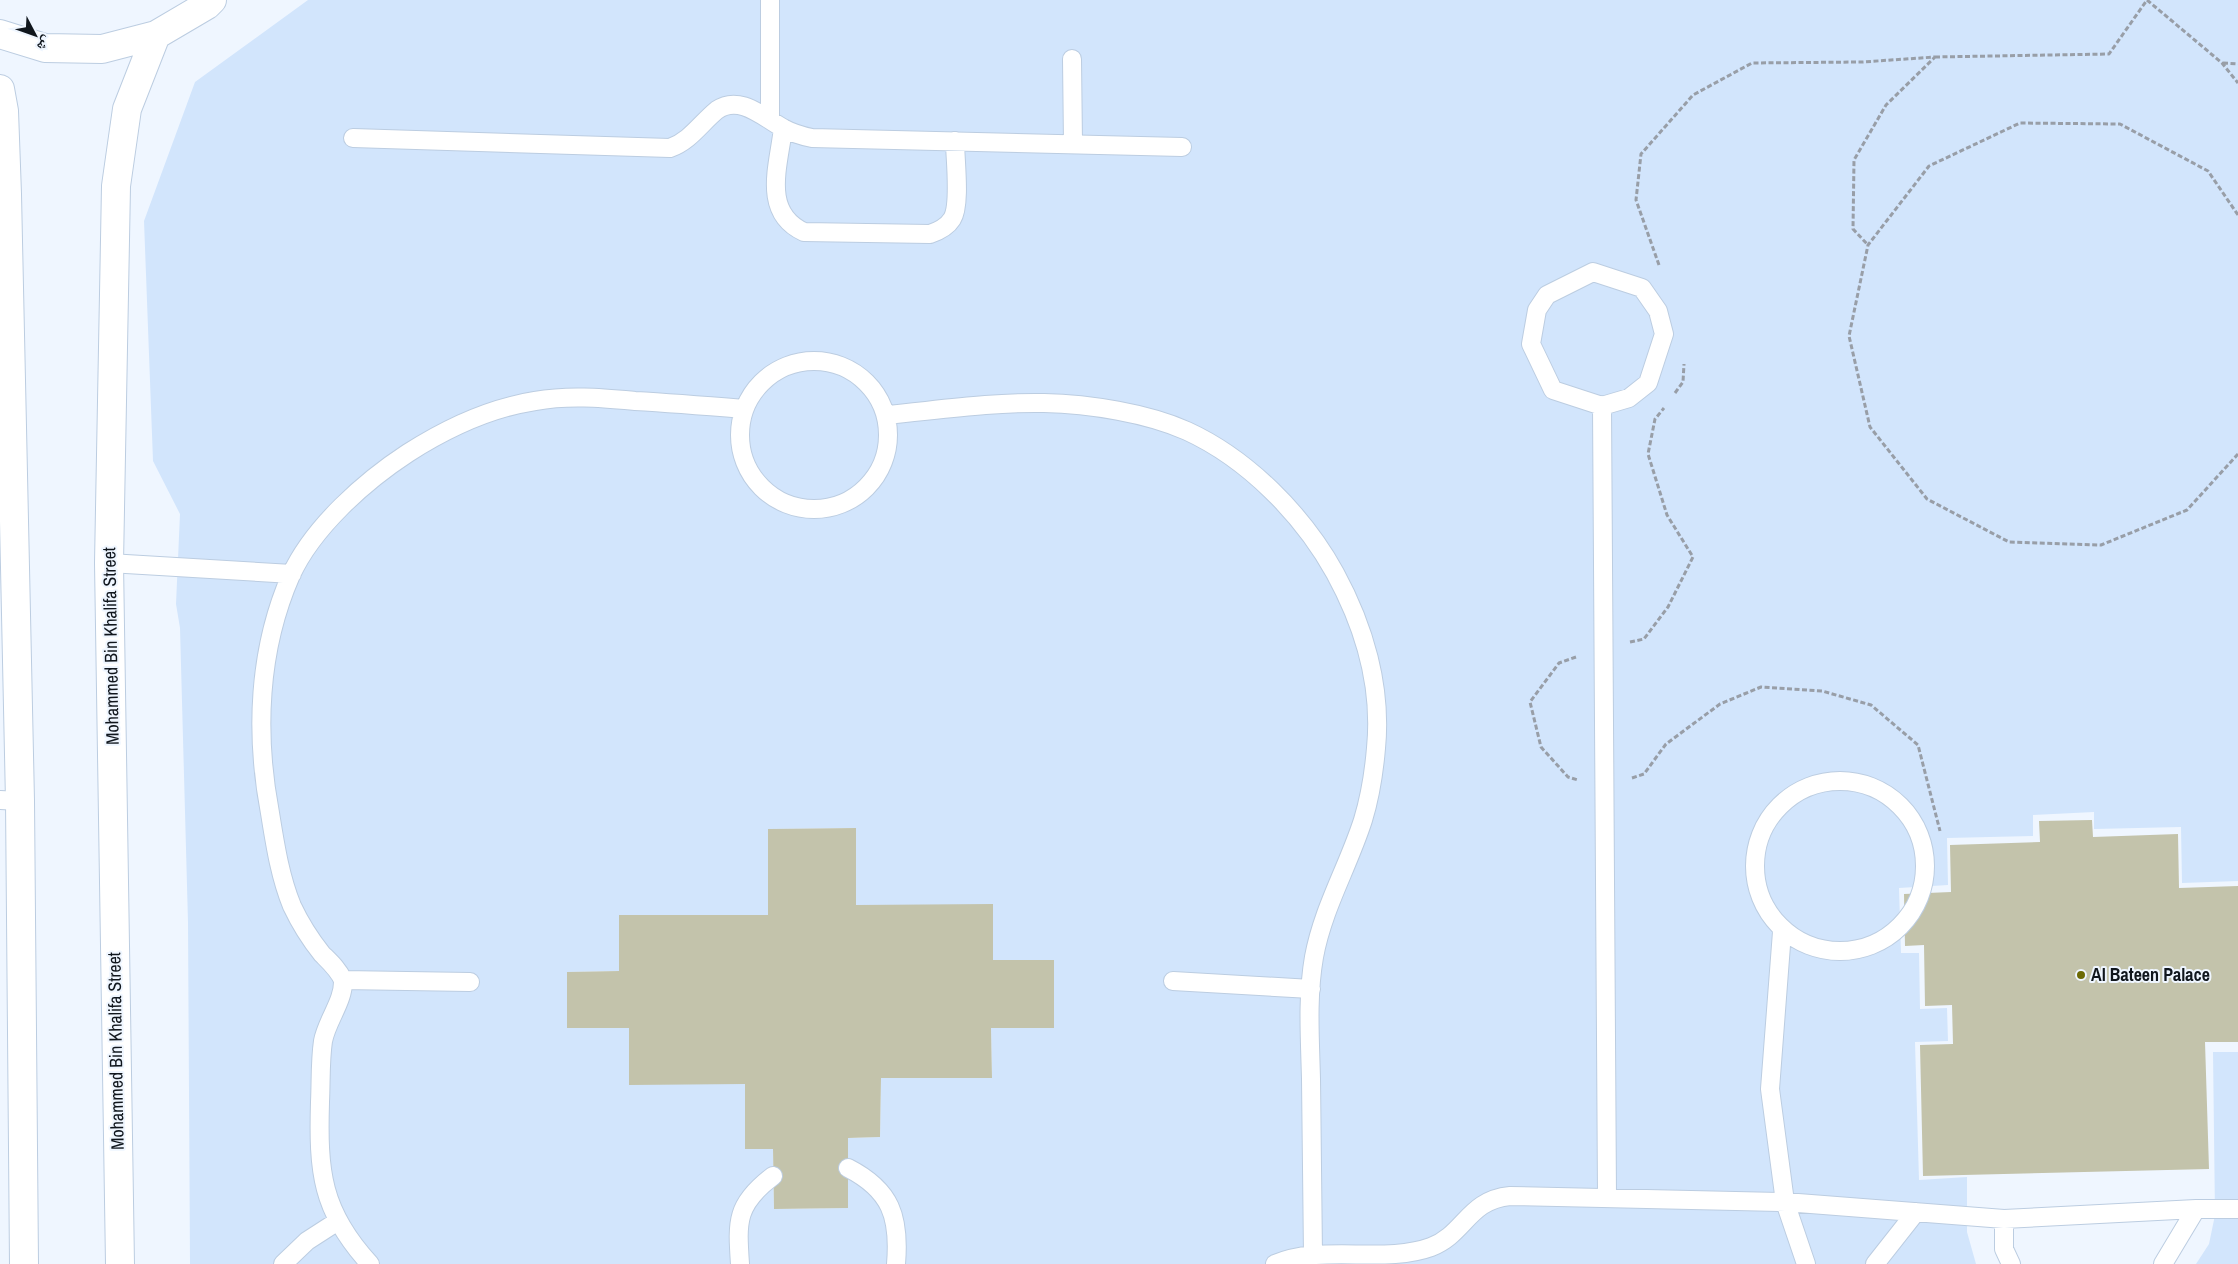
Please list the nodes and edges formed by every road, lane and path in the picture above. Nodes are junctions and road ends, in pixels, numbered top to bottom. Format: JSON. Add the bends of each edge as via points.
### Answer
{"nodes":[{"id":1,"x":212,"y":0,"type":"edge"},
{"id":2,"x":770,"y":0,"type":"edge"},
{"id":3,"x":0,"y":34,"type":"edge"},
{"id":4,"x":156,"y":35,"type":"junction"},
{"id":5,"x":1935,"y":57,"type":"junction"},
{"id":6,"x":1072,"y":59,"type":"dead end"},
{"id":7,"x":2222,"y":62,"type":"junction"},
{"id":8,"x":2238,"y":64,"type":"edge"},
{"id":9,"x":2238,"y":83,"type":"edge"},
{"id":10,"x":0,"y":89,"type":"edge"},
{"id":11,"x":776,"y":124,"type":"junction"},
{"id":12,"x":353,"y":138,"type":"dead end"},
{"id":13,"x":955,"y":141,"type":"junction"},
{"id":14,"x":1074,"y":144,"type":"junction"},
{"id":15,"x":1182,"y":146,"type":"dead end"},
{"id":16,"x":2238,"y":215,"type":"edge"},
{"id":17,"x":1868,"y":246,"type":"junction"},
{"id":18,"x":1660,"y":267,"type":"dead end"},
{"id":19,"x":1685,"y":357,"type":"dead end"},
{"id":20,"x":1672,"y":397,"type":"dead end"},
{"id":21,"x":1666,"y":404,"type":"dead end"},
{"id":22,"x":1602,"y":406,"type":"junction"},
{"id":23,"x":744,"y":408,"type":"junction"},
{"id":24,"x":886,"y":415,"type":"junction"},
{"id":25,"x":2238,"y":454,"type":"edge"},
{"id":26,"x":109,"y":563,"type":"junction"},
{"id":27,"x":292,"y":574,"type":"junction"},
{"id":28,"x":1604,"y":647,"type":"junction"},
{"id":29,"x":1606,"y":788,"type":"junction"},
{"id":30,"x":10,"y":800,"type":"edge"},
{"id":31,"x":1940,"y":832,"type":"dead end"},
{"id":32,"x":1782,"y":932,"type":"junction"},
{"id":33,"x":343,"y":980,"type":"junction"},
{"id":34,"x":1173,"y":981,"type":"dead end"},
{"id":35,"x":470,"y":982,"type":"dead end"},
{"id":36,"x":1311,"y":988,"type":"junction"},
{"id":37,"x":848,"y":1168,"type":"dead end"},
{"id":38,"x":773,"y":1176,"type":"dead end"},
{"id":39,"x":1607,"y":1196,"type":"junction"},
{"id":40,"x":1785,"y":1202,"type":"junction"},
{"id":41,"x":2238,"y":1209,"type":"edge"},
{"id":42,"x":2196,"y":1210,"type":"junction"},
{"id":43,"x":1916,"y":1212,"type":"junction"},
{"id":44,"x":2004,"y":1219,"type":"junction"},
{"id":45,"x":338,"y":1221,"type":"junction"},
{"id":46,"x":1313,"y":1256,"type":"junction"},
{"id":47,"x":24,"y":1264,"type":"edge"},
{"id":48,"x":120,"y":1264,"type":"edge"},
{"id":49,"x":282,"y":1264,"type":"edge"},
{"id":50,"x":370,"y":1264,"type":"edge"},
{"id":51,"x":740,"y":1264,"type":"edge"},
{"id":52,"x":896,"y":1264,"type":"edge"},
{"id":53,"x":1275,"y":1264,"type":"edge"},
{"id":54,"x":1806,"y":1264,"type":"edge"},
{"id":55,"x":1875,"y":1264,"type":"edge"},
{"id":56,"x":2011,"y":1264,"type":"edge"},
{"id":57,"x":2163,"y":1264,"type":"edge"}],
"edges":[{"from":1,"to":4,"type":"main road"},
{"from":2,"to":11,"type":"lane"},
{"from":3,"to":4,"type":"main road","via":[[45,48],[102,50]]},
{"from":4,"to":26,"type":"main road","name":"Mohammed Bin Khalifa Street","via":[[127,109],[116,186]]},
{"from":5,"to":7,"type":"path","via":[[2109,54],[2146,0]]},
{"from":5,"to":17,"type":"path","via":[[1886,105],[1854,160],[1853,229]]},
{"from":5,"to":18,"type":"path","via":[[1862,62],[1752,63],[1692,95],[1641,154],[1636,200]]},
{"from":6,"to":14,"type":"lane"},
{"from":7,"to":8,"type":"path"},
{"from":7,"to":9,"type":"path"},
{"from":10,"to":30,"type":"main road","via":[[4,111],[7,194]]},
{"from":11,"to":12,"type":"lane","via":[[741,105],[723,106],[688,139],[670,148]]},
{"from":11,"to":13,"type":"lane","via":[[812,138]]},
{"from":11,"to":13,"type":"lane","via":[[775,197],[785,219],[804,232],[930,234],[940,230],[956,210]]},
{"from":13,"to":14,"type":"lane"},
{"from":14,"to":15,"type":"lane"},
{"from":16,"to":17,"type":"path","via":[[2208,171],[2120,124],[2020,123],[1929,166]]},
{"from":17,"to":25,"type":"path","via":[[1849,336],[1870,427],[1927,499],[2009,542],[2101,545],[2187,510]]},
{"from":19,"to":20,"type":"path","via":[[1683,382]]},
{"from":21,"to":28,"type":"path","via":[[1655,419],[1648,454],[1667,515],[1693,557],[1668,607],[1644,639]]},
{"from":22,"to":22,"type":"lane","via":[[1553,390],[1531,344],[1537,310],[1547,295],[1593,272],[1642,288],[1658,311],[1664,334],[1648,383],[1628,398]]},
{"from":22,"to":28,"type":"lane"},
{"from":23,"to":24,"type":"lane","via":[[765,378],[799,361],[818,360],[836,363],[868,382]]},
{"from":23,"to":24,"type":"lane","via":[[740,445],[754,480],[783,503],[801,509],[838,505],[869,485],[886,452],[889,434]]},
{"from":23,"to":27,"type":"lane","via":[[574,396],[534,401],[459,424],[392,463],[363,487],[312,542]]},
{"from":24,"to":36,"type":"lane","via":[[997,404],[1045,403],[1093,407],[1140,417],[1186,431],[1220,450],[1274,494],[1307,530],[1338,579],[1362,632],[1372,669],[1377,745],[1363,821],[1320,929]]},
{"from":26,"to":27,"type":"lane"},
{"from":26,"to":48,"type":"main road","name":"Mohammed Bin Khalifa Street"},
{"from":27,"to":33,"type":"lane","via":[[278,613],[262,695],[264,779],[281,869],[292,906],[312,940]]},
{"from":28,"to":29,"type":"lane"},
{"from":28,"to":29,"type":"path","via":[[1559,664],[1530,702],[1541,747],[1568,778]]},
{"from":29,"to":31,"type":"path","via":[[1644,774],[1666,744],[1720,704],[1761,686],[1822,691],[1871,705],[1918,745]]},
{"from":29,"to":39,"type":"lane"},
{"from":30,"to":47,"type":"main road"},
{"from":32,"to":32,"type":"lane","via":[[1756,890],[1756,841],[1783,799],[1828,779],[1877,786],[1914,818],[1927,866],[1913,913],[1876,945],[1827,952]]},
{"from":32,"to":40,"type":"lane","via":[[1770,1089]]},
{"from":33,"to":35,"type":"lane"},
{"from":33,"to":45,"type":"lane","via":[[342,993],[329,1020],[322,1046],[319,1150],[324,1187]]},
{"from":34,"to":36,"type":"lane"},
{"from":36,"to":46,"type":"lane"},
{"from":37,"to":52,"type":"lane","via":[[880,1190],[890,1206],[897,1224]]},
{"from":38,"to":51,"type":"lane","via":[[760,1186],[742,1212],[738,1228]]},
{"from":39,"to":40,"type":"lane"},
{"from":39,"to":46,"type":"lane","via":[[1500,1197],[1480,1205],[1440,1242],[1422,1249]]},
{"from":40,"to":43,"type":"lane"},
{"from":40,"to":54,"type":"lane"},
{"from":41,"to":42,"type":"lane"},
{"from":42,"to":44,"type":"lane"},
{"from":42,"to":57,"type":"lane"},
{"from":43,"to":44,"type":"lane"},
{"from":43,"to":55,"type":"lane"},
{"from":44,"to":56,"type":"lane","via":[[2004,1249]]},
{"from":45,"to":49,"type":"lane","via":[[307,1241]]},
{"from":45,"to":50,"type":"lane"},
{"from":46,"to":53,"type":"lane","via":[[1291,1258]]}]}
